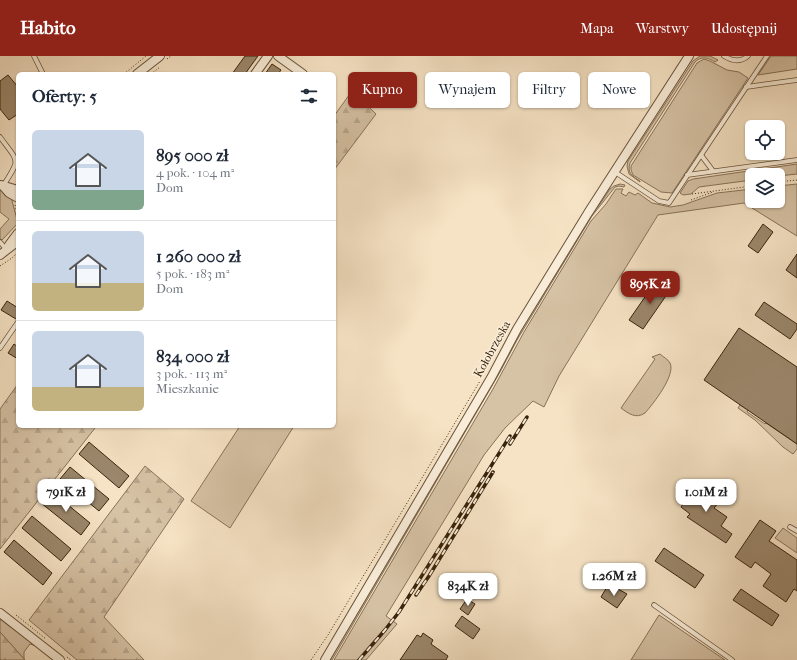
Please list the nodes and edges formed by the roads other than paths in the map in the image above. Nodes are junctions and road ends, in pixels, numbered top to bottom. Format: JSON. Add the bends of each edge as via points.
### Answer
{"nodes":[{"id":1,"x":34,"y":56,"type":"edge"},
{"id":2,"x":160,"y":56,"type":"edge"},
{"id":3,"x":268,"y":56,"type":"edge"},
{"id":4,"x":278,"y":56,"type":"edge"},
{"id":5,"x":689,"y":56,"type":"edge"},
{"id":6,"x":724,"y":56,"type":"edge"},
{"id":7,"x":748,"y":56,"type":"edge"},
{"id":8,"x":767,"y":56,"type":"edge"},
{"id":9,"x":42,"y":72,"type":"edge"},
{"id":10,"x":139,"y":72,"type":"edge"},
{"id":11,"x":256,"y":72,"type":"edge"},
{"id":12,"x":301,"y":72,"type":"edge"},
{"id":13,"x":797,"y":80,"type":"edge"},
{"id":14,"x":746,"y":87,"type":"junction"},
{"id":15,"x":0,"y":137,"type":"edge"},
{"id":16,"x":701,"y":155,"type":"junction"},
{"id":17,"x":797,"y":160,"type":"edge"},
{"id":18,"x":713,"y":171,"type":"junction"},
{"id":19,"x":615,"y":172,"type":"junction"},
{"id":20,"x":687,"y":175,"type":"junction"},
{"id":21,"x":1,"y":185,"type":"edge"},
{"id":22,"x":16,"y":189,"type":"edge"},
{"id":23,"x":16,"y":197,"type":"edge"},
{"id":24,"x":16,"y":235,"type":"edge"},
{"id":25,"x":0,"y":242,"type":"edge"},
{"id":26,"x":16,"y":242,"type":"edge"},
{"id":27,"x":3,"y":252,"type":"edge"},
{"id":28,"x":16,"y":325,"type":"edge"},
{"id":29,"x":0,"y":348,"type":"edge"},
{"id":30,"x":790,"y":526,"type":"dead end"},
{"id":31,"x":797,"y":531,"type":"edge"},
{"id":32,"x":654,"y":605,"type":"dead end"},
{"id":33,"x":0,"y":613,"type":"edge"},
{"id":34,"x":60,"y":660,"type":"edge"},
{"id":35,"x":325,"y":660,"type":"edge"},
{"id":36,"x":732,"y":660,"type":"edge"}],
"edges":[{"from":1,"to":9,"type":"lane"},
{"from":2,"to":10,"type":"street"},
{"from":3,"to":11,"type":"street"},
{"from":4,"to":12,"type":"street"},
{"from":5,"to":19,"type":"street","name":"Kołobrzeska"},
{"from":6,"to":7,"type":"lane","via":[[735,61]]},
{"from":8,"to":14,"type":"lane"},
{"from":13,"to":14,"type":"lane"},
{"from":14,"to":16,"type":"lane"},
{"from":15,"to":21,"type":"lane","via":[[16,163]]},
{"from":16,"to":18,"type":"lane"},
{"from":16,"to":20,"type":"lane"},
{"from":17,"to":18,"type":"lane"},
{"from":18,"to":20,"type":"lane"},
{"from":19,"to":20,"type":"lane","via":[[659,201],[669,203]]},
{"from":19,"to":35,"type":"street","name":"Kołobrzeska","via":[[517,329],[491,378]]},
{"from":21,"to":22,"type":"street"},
{"from":21,"to":23,"type":"street"},
{"from":24,"to":27,"type":"street"},
{"from":25,"to":27,"type":"lane"},
{"from":26,"to":27,"type":"street"},
{"from":28,"to":29,"type":"lane"},
{"from":30,"to":31,"type":"lane"},
{"from":32,"to":36,"type":"lane"},
{"from":33,"to":34,"type":"street"}]}
